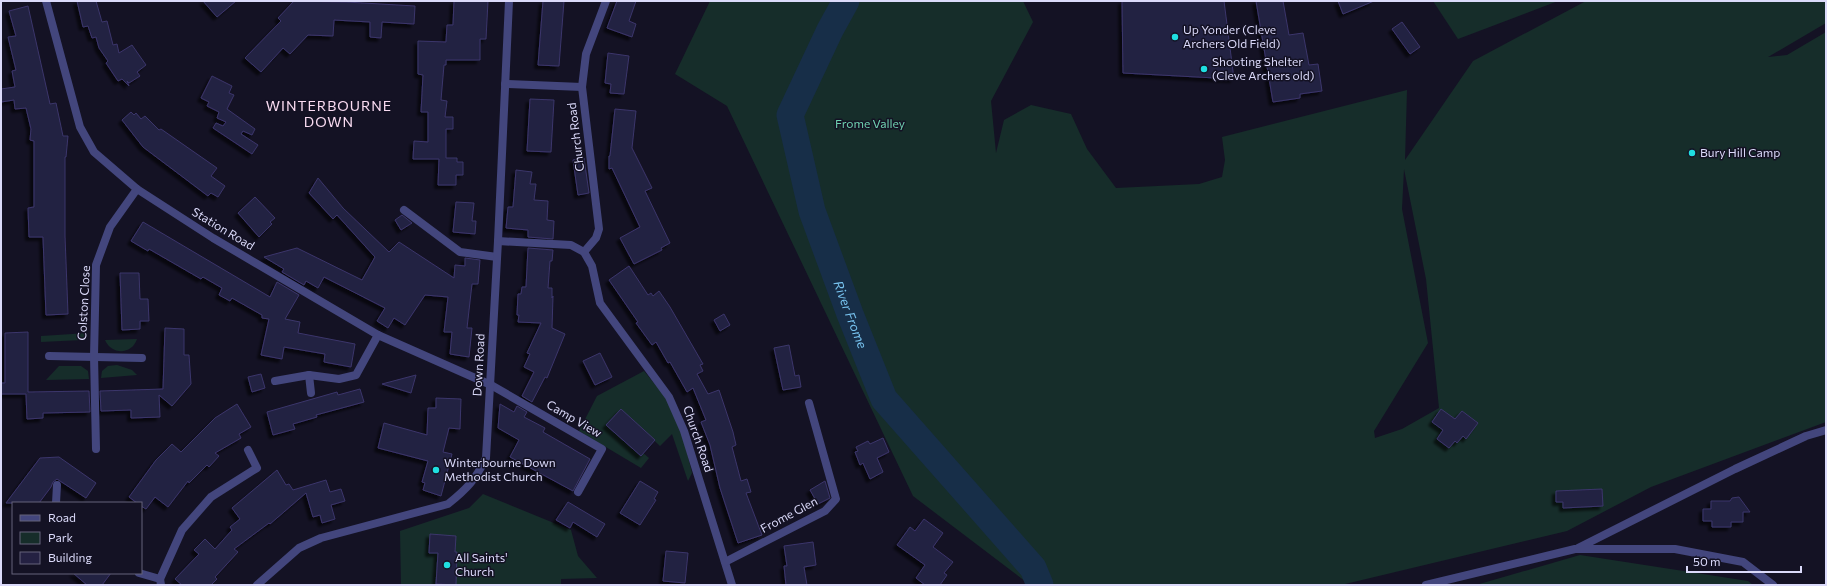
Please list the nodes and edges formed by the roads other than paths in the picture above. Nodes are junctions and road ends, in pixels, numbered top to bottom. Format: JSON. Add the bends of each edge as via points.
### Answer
{"nodes":[{"id":1,"x":46,"y":1,"type":"edge"},
{"id":2,"x":509,"y":1,"type":"edge"},
{"id":3,"x":606,"y":1,"type":"edge"},
{"id":4,"x":505,"y":84,"type":"junction"},
{"id":5,"x":582,"y":87,"type":"junction"},
{"id":6,"x":137,"y":189,"type":"junction"},
{"id":7,"x":404,"y":210,"type":"dead end"},
{"id":8,"x":498,"y":241,"type":"junction"},
{"id":9,"x":584,"y":252,"type":"junction"},
{"id":10,"x":497,"y":257,"type":"junction"},
{"id":11,"x":378,"y":335,"type":"junction"},
{"id":12,"x":48,"y":356,"type":"dead end"},
{"id":13,"x":94,"y":356,"type":"junction"},
{"id":14,"x":142,"y":358,"type":"dead end"},
{"id":15,"x":309,"y":375,"type":"junction"},
{"id":16,"x":275,"y":381,"type":"dead end"},
{"id":17,"x":491,"y":385,"type":"junction"},
{"id":18,"x":311,"y":393,"type":"dead end"},
{"id":19,"x":809,"y":403,"type":"dead end"},
{"id":20,"x":1826,"y":430,"type":"edge"},
{"id":21,"x":96,"y":449,"type":"dead end"},
{"id":22,"x":248,"y":450,"type":"dead end"},
{"id":23,"x":57,"y":485,"type":"dead end"},
{"id":24,"x":578,"y":492,"type":"dead end"},
{"id":25,"x":56,"y":502,"type":"edge"},
{"id":26,"x":1575,"y":549,"type":"junction"},
{"id":27,"x":724,"y":562,"type":"junction"},
{"id":28,"x":141,"y":574,"type":"edge"},
{"id":29,"x":160,"y":582,"type":"edge"},
{"id":30,"x":257,"y":585,"type":"edge"},
{"id":31,"x":732,"y":585,"type":"edge"},
{"id":32,"x":1426,"y":585,"type":"edge"},
{"id":33,"x":1773,"y":585,"type":"edge"}],
"edges":[{"from":1,"to":6,"type":"street","name":"Station Road","via":[[80,126],[94,152]]},
{"from":2,"to":4,"type":"street","name":"Down Road"},
{"from":3,"to":5,"type":"street","name":"Church Road","via":[[586,54]]},
{"from":4,"to":5,"type":"street","name":"Church Road"},
{"from":4,"to":8,"type":"street","name":"Down Road"},
{"from":5,"to":9,"type":"street","name":"Church Road","via":[[599,229],[596,238]]},
{"from":6,"to":11,"type":"street","name":"Station Road","via":[[213,238]]},
{"from":6,"to":13,"type":"street","name":"Colston Close","via":[[110,228],[96,265]]},
{"from":7,"to":10,"type":"street","via":[[460,252]]},
{"from":8,"to":9,"type":"street","via":[[571,245]]},
{"from":8,"to":10,"type":"street","name":"Down Road"},
{"from":9,"to":27,"type":"street","name":"Church Road","via":[[592,266],[600,303],[669,397],[684,431]]},
{"from":10,"to":17,"type":"street","name":"Down Road"},
{"from":11,"to":15,"type":"street","via":[[356,375],[339,379]]},
{"from":11,"to":17,"type":"street","name":"Station Road"},
{"from":12,"to":13,"type":"street","name":"Colston Close"},
{"from":13,"to":14,"type":"street","name":"Colston Close"},
{"from":13,"to":21,"type":"street","name":"Colston Close"},
{"from":15,"to":16,"type":"street"},
{"from":15,"to":18,"type":"street"},
{"from":17,"to":24,"type":"street","name":"Camp View","via":[[602,449]]},
{"from":17,"to":30,"type":"street","name":"Down Road","via":[[486,458],[476,478],[464,492],[448,504],[430,510],[321,538],[299,548]]},
{"from":19,"to":27,"type":"street","name":"Frome Glen","via":[[836,499],[825,511]]},
{"from":20,"to":26,"type":"street","via":[[1806,436],[1735,469]]},
{"from":22,"to":29,"type":"street","via":[[257,468],[211,497],[182,530]]},
{"from":23,"to":25,"type":"street"},
{"from":26,"to":32,"type":"street"},
{"from":26,"to":33,"type":"street","via":[[1675,549],[1743,562]]},
{"from":27,"to":31,"type":"street","name":"Church Road"},
{"from":28,"to":29,"type":"street"}]}
